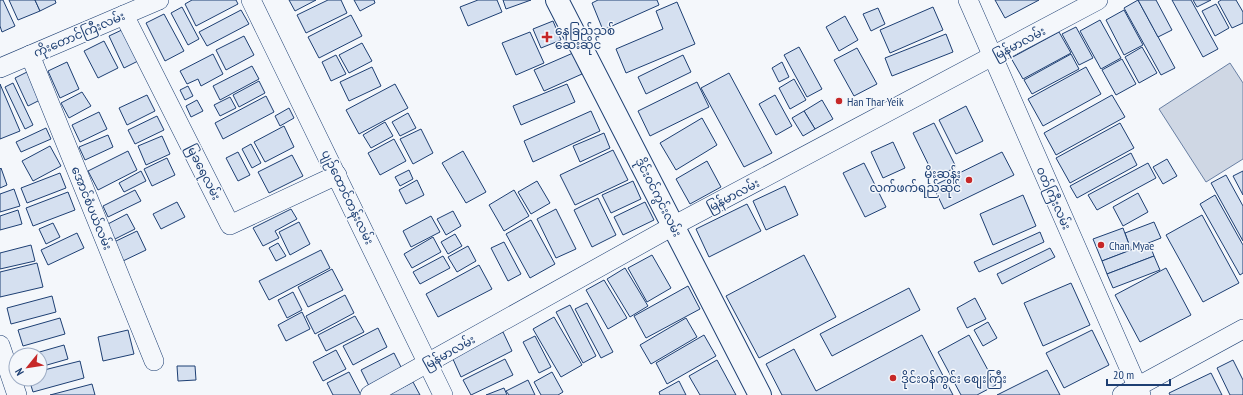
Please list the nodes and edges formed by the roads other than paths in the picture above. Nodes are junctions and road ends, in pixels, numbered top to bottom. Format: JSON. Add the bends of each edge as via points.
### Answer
{"nodes":[{"id":1,"x":159,"y":0,"type":"edge"},
{"id":2,"x":251,"y":0,"type":"edge"},
{"id":3,"x":557,"y":0,"type":"edge"},
{"id":4,"x":968,"y":0,"type":"edge"},
{"id":5,"x":1098,"y":0,"type":"edge"},
{"id":6,"x":124,"y":15,"type":"junction"},
{"id":7,"x":30,"y":56,"type":"junction"},
{"id":8,"x":993,"y":57,"type":"junction"},
{"id":9,"x":0,"y":68,"type":"edge"},
{"id":10,"x":337,"y":175,"type":"junction"},
{"id":11,"x":673,"y":226,"type":"junction"},
{"id":12,"x":1243,"y":330,"type":"edge"},
{"id":13,"x":0,"y":345,"type":"edge"},
{"id":14,"x":154,"y":361,"type":"dead end"},
{"id":15,"x":428,"y":364,"type":"junction"},
{"id":16,"x":1133,"y":392,"type":"edge"},
{"id":17,"x":17,"y":395,"type":"edge"},
{"id":18,"x":370,"y":395,"type":"edge"},
{"id":19,"x":443,"y":395,"type":"edge"},
{"id":20,"x":760,"y":395,"type":"edge"}],
"edges":[{"from":1,"to":6,"type":"street","name":"ကိုးတောင်ကြီးလမ်း"},
{"from":2,"to":10,"type":"street","name":"ပျဉ်ထောင်တန်းလမ်း"},
{"from":3,"to":11,"type":"street","name":"ဒိုင်းဝင်ကွင်းလမ်း"},
{"from":4,"to":8,"type":"street","name":"၀တ်ကြီးလမ်း"},
{"from":5,"to":8,"type":"street","name":"မြန်မာလမ်း"},
{"from":6,"to":7,"type":"street","name":"ကိုးတောင်ကြီးလမ်း"},
{"from":6,"to":10,"type":"street","name":"မြခရေလမ်း","via":[[230,224]]},
{"from":7,"to":9,"type":"street","name":"ကိုးတောင်ကြီးလမ်း"},
{"from":7,"to":14,"type":"street","name":"အောင်စံပယ်လမ်း"},
{"from":8,"to":11,"type":"street","name":"မြန်မာလမ်း"},
{"from":8,"to":16,"type":"street","name":"၀တ်ကြီးလမ်း"},
{"from":10,"to":15,"type":"street","name":"ပျဉ်ထောင်တန်းလမ်း"},
{"from":11,"to":15,"type":"street","name":"မြန်မာလမ်း"},
{"from":11,"to":20,"type":"street","name":"ဒိုင်းဝင်ကွင်းလမ်း"},
{"from":12,"to":16,"type":"street"},
{"from":13,"to":17,"type":"street"},
{"from":15,"to":18,"type":"street","name":"မြန်မာလမ်း"},
{"from":15,"to":19,"type":"street","name":"ပျဉ်ထောင်တန်းလမ်း"}]}
